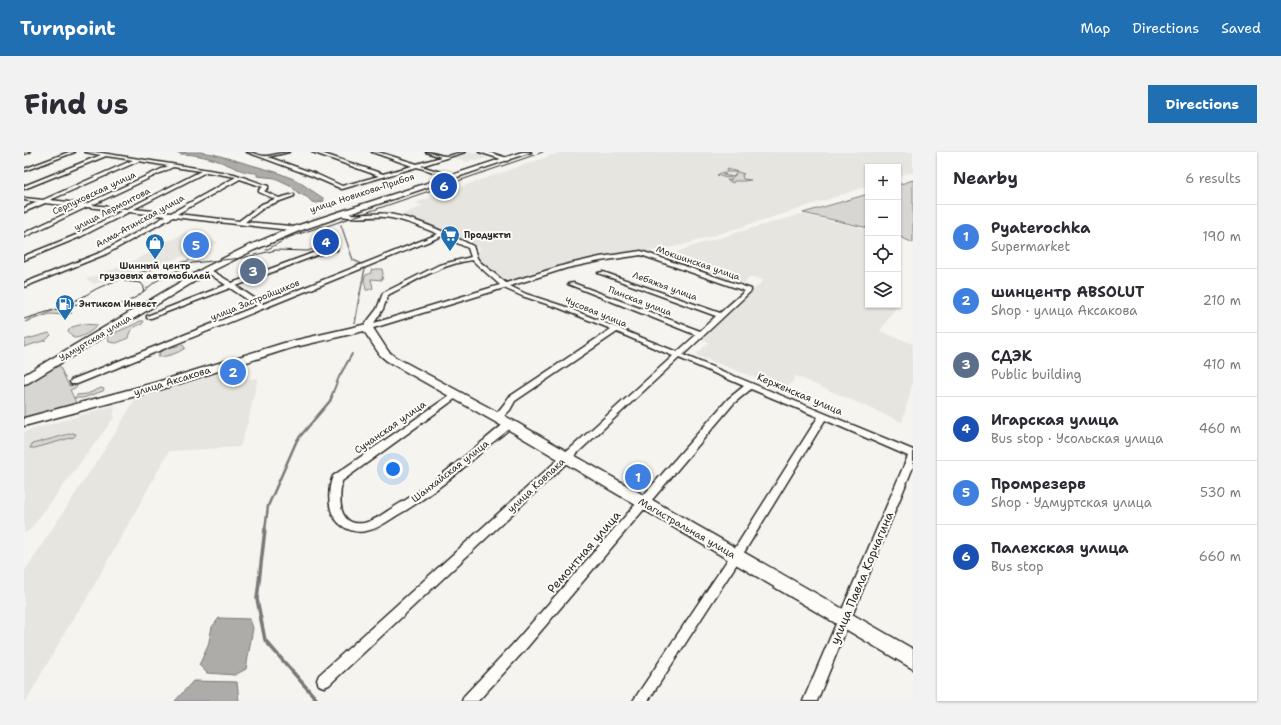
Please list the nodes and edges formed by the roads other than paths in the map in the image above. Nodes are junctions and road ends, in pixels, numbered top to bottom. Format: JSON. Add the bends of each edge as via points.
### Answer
{"nodes":[{"id":1,"x":28,"y":152,"type":"edge"},
{"id":2,"x":73,"y":152,"type":"edge"},
{"id":3,"x":87,"y":152,"type":"edge"},
{"id":4,"x":249,"y":152,"type":"edge"},
{"id":5,"x":286,"y":152,"type":"edge"},
{"id":6,"x":314,"y":152,"type":"edge"},
{"id":7,"x":374,"y":152,"type":"edge"},
{"id":8,"x":428,"y":152,"type":"edge"},
{"id":9,"x":463,"y":152,"type":"edge"},
{"id":10,"x":482,"y":152,"type":"edge"},
{"id":11,"x":518,"y":152,"type":"edge"},
{"id":12,"x":528,"y":152,"type":"edge"},
{"id":13,"x":24,"y":153,"type":"edge"},
{"id":14,"x":107,"y":155,"type":"junction"},
{"id":15,"x":265,"y":157,"type":"junction"},
{"id":16,"x":445,"y":157,"type":"junction"},
{"id":17,"x":504,"y":158,"type":"junction"},
{"id":18,"x":138,"y":160,"type":"junction"},
{"id":19,"x":172,"y":165,"type":"junction"},
{"id":20,"x":417,"y":166,"type":"junction"},
{"id":21,"x":24,"y":170,"type":"edge"},
{"id":22,"x":205,"y":171,"type":"junction"},
{"id":23,"x":384,"y":176,"type":"junction"},
{"id":24,"x":448,"y":176,"type":"junction"},
{"id":25,"x":240,"y":177,"type":"junction"},
{"id":26,"x":24,"y":188,"type":"edge"},
{"id":27,"x":292,"y":195,"type":"dead end"},
{"id":28,"x":24,"y":199,"type":"edge"},
{"id":29,"x":278,"y":199,"type":"junction"},
{"id":30,"x":44,"y":201,"type":"junction"},
{"id":31,"x":86,"y":205,"type":"junction"},
{"id":32,"x":24,"y":210,"type":"edge"},
{"id":33,"x":129,"y":210,"type":"junction"},
{"id":34,"x":171,"y":214,"type":"junction"},
{"id":35,"x":340,"y":214,"type":"junction"},
{"id":36,"x":241,"y":222,"type":"junction"},
{"id":37,"x":290,"y":228,"type":"junction"},
{"id":38,"x":442,"y":234,"type":"junction"},
{"id":39,"x":24,"y":235,"type":"edge"},
{"id":40,"x":335,"y":249,"type":"dead end"},
{"id":41,"x":24,"y":258,"type":"edge"},
{"id":42,"x":474,"y":258,"type":"junction"},
{"id":43,"x":228,"y":259,"type":"joint"},
{"id":44,"x":214,"y":260,"type":"joint"},
{"id":45,"x":208,"y":270,"type":"junction"},
{"id":46,"x":601,"y":273,"type":"dead end"},
{"id":47,"x":571,"y":284,"type":"dead end"},
{"id":48,"x":24,"y":285,"type":"edge"},
{"id":49,"x":234,"y":286,"type":"junction"},
{"id":50,"x":506,"y":286,"type":"junction"},
{"id":51,"x":749,"y":290,"type":"joint"},
{"id":52,"x":263,"y":307,"type":"junction"},
{"id":53,"x":722,"y":316,"type":"junction"},
{"id":54,"x":149,"y":317,"type":"dead end"},
{"id":55,"x":367,"y":327,"type":"junction"},
{"id":56,"x":616,"y":329,"type":"junction"},
{"id":57,"x":701,"y":334,"type":"junction"},
{"id":58,"x":678,"y":355,"type":"junction"},
{"id":59,"x":24,"y":372,"type":"edge"},
{"id":60,"x":24,"y":380,"type":"edge"},
{"id":61,"x":74,"y":382,"type":"dead end"},
{"id":62,"x":750,"y":385,"type":"junction"},
{"id":63,"x":456,"y":394,"type":"junction"},
{"id":64,"x":823,"y":416,"type":"junction"},
{"id":65,"x":503,"y":421,"type":"junction"},
{"id":66,"x":24,"y":422,"type":"edge"},
{"id":67,"x":913,"y":455,"type":"edge"},
{"id":68,"x":566,"y":457,"type":"junction"},
{"id":69,"x":644,"y":503,"type":"junction"},
{"id":70,"x":368,"y":526,"type":"joint"},
{"id":71,"x":736,"y":556,"type":"junction"},
{"id":72,"x":844,"y":620,"type":"junction"},
{"id":73,"x":913,"y":660,"type":"edge"},
{"id":74,"x":324,"y":680,"type":"dead end"},
{"id":75,"x":469,"y":701,"type":"edge"},
{"id":76,"x":640,"y":701,"type":"edge"},
{"id":77,"x":810,"y":701,"type":"edge"}],
"edges":[{"from":1,"to":13,"type":"street"},
{"from":2,"to":21,"type":"street"},
{"from":3,"to":14,"type":"street"},
{"from":4,"to":15,"type":"street"},
{"from":5,"to":15,"type":"street"},
{"from":6,"to":23,"type":"street"},
{"from":7,"to":20,"type":"street"},
{"from":8,"to":16,"type":"street"},
{"from":9,"to":16,"type":"street"},
{"from":10,"to":17,"type":"street"},
{"from":11,"to":17,"type":"main road","name":"улица Новикова-Прибоя"},
{"from":12,"to":17,"type":"main road","name":"улица Новикова-Прибоя"},
{"from":14,"to":18,"type":"street"},
{"from":14,"to":26,"type":"street"},
{"from":15,"to":23,"type":"street","via":[[342,188]]},
{"from":16,"to":20,"type":"street"},
{"from":17,"to":24,"type":"main road","name":"улица Новикова-Прибоя"},
{"from":17,"to":35,"type":"main road","name":"улица Новикова-Прибоя"},
{"from":18,"to":19,"type":"street"},
{"from":18,"to":30,"type":"street"},
{"from":19,"to":22,"type":"street"},
{"from":19,"to":31,"type":"street","name":"Серпуховская улица"},
{"from":20,"to":23,"type":"street"},
{"from":20,"to":24,"type":"street"},
{"from":22,"to":25,"type":"street"},
{"from":22,"to":33,"type":"street","name":"улица Лермонтова"},
{"from":24,"to":37,"type":"main road","name":"улица Новикова-Прибоя"},
{"from":25,"to":29,"type":"street","via":[[266,187],[261,191]]},
{"from":25,"to":34,"type":"street","name":"Алма-Атинская улица"},
{"from":27,"to":29,"type":"street"},
{"from":28,"to":30,"type":"street"},
{"from":29,"to":36,"type":"street","via":[[256,210]]},
{"from":30,"to":31,"type":"street"},
{"from":30,"to":32,"type":"street"},
{"from":31,"to":33,"type":"street"},
{"from":31,"to":39,"type":"street","name":"Серпуховская улица"},
{"from":33,"to":34,"type":"street"},
{"from":33,"to":41,"type":"street","name":"улица Лермонтова","via":[[72,239]]},
{"from":34,"to":36,"type":"street"},
{"from":34,"to":48,"type":"street","name":"Алма-Атинская улица","via":[[104,253]]},
{"from":35,"to":38,"type":"street","via":[[392,216]]},
{"from":35,"to":43,"type":"main road","name":"улица Новикова-Прибоя","via":[[296,229]]},
{"from":36,"to":37,"type":"street"},
{"from":37,"to":44,"type":"main road","name":"улица Новикова-Прибоя"},
{"from":38,"to":42,"type":"street","name":"Чусовая улица","via":[[471,247]]},
{"from":38,"to":52,"type":"street","name":"улица Застройщиков"},
{"from":40,"to":49,"type":"street","via":[[315,254]]},
{"from":42,"to":50,"type":"street","name":"Чусовая улица"},
{"from":42,"to":55,"type":"street","via":[[463,258],[385,294],[380,310]]},
{"from":43,"to":45,"type":"main road","name":"Удмуртская улица"},
{"from":44,"to":59,"type":"main road","name":"Удмуртская улица"},
{"from":45,"to":49,"type":"street"},
{"from":45,"to":60,"type":"main road","name":"Удмуртская улица"},
{"from":46,"to":53,"type":"street","name":"Лебяжья улица"},
{"from":47,"to":57,"type":"street","name":"Пинская улица"},
{"from":49,"to":52,"type":"street"},
{"from":49,"to":54,"type":"street"},
{"from":50,"to":51,"type":"street","name":"Мокшинская улица","via":[[600,258],[641,253]]},
{"from":50,"to":55,"type":"street"},
{"from":50,"to":56,"type":"street","name":"Чусовая улица"},
{"from":51,"to":53,"type":"street","name":"улица Ковпака"},
{"from":52,"to":61,"type":"street","name":"улица Застройщиков"},
{"from":53,"to":57,"type":"street","name":"улица Ковпака"},
{"from":55,"to":63,"type":"street","name":"Магистральная улица","via":[[391,359]]},
{"from":55,"to":66,"type":"street","name":"улица Аксакова","via":[[288,345],[158,386]]},
{"from":56,"to":58,"type":"street","name":"Чусовая улица"},
{"from":56,"to":65,"type":"street","name":"Шанхайская улица","via":[[512,399]]},
{"from":57,"to":58,"type":"street","name":"улица Ковпака"},
{"from":58,"to":62,"type":"street","name":"Керженская улица"},
{"from":58,"to":68,"type":"street","name":"улица Ковпака"},
{"from":62,"to":64,"type":"street","name":"Керженская улица"},
{"from":62,"to":69,"type":"street","name":"Ремонтная улица","via":[[731,401]]},
{"from":63,"to":65,"type":"street","name":"Магистральная улица"},
{"from":63,"to":70,"type":"street","name":"Сучанская улица","via":[[337,479],[334,499],[335,509],[341,520],[354,527]]},
{"from":64,"to":67,"type":"street","name":"Керженская улица"},
{"from":64,"to":71,"type":"street"},
{"from":65,"to":68,"type":"street","name":"Магистральная улица"},
{"from":65,"to":70,"type":"street","name":"Шанхайская улица","via":[[424,494]]},
{"from":67,"to":72,"type":"street","name":"улица Павла Корчагина"},
{"from":68,"to":69,"type":"street","name":"Магистральная улица"},
{"from":68,"to":74,"type":"street","name":"улица Ковпака"},
{"from":69,"to":71,"type":"street","name":"Магистральная улица"},
{"from":69,"to":75,"type":"street","name":"Ремонтная улица"},
{"from":71,"to":72,"type":"street","name":"Магистральная улица"},
{"from":71,"to":76,"type":"street"},
{"from":72,"to":73,"type":"street","name":"Магистральная улица"},
{"from":72,"to":77,"type":"street","name":"улица Павла Корчагина"}]}
